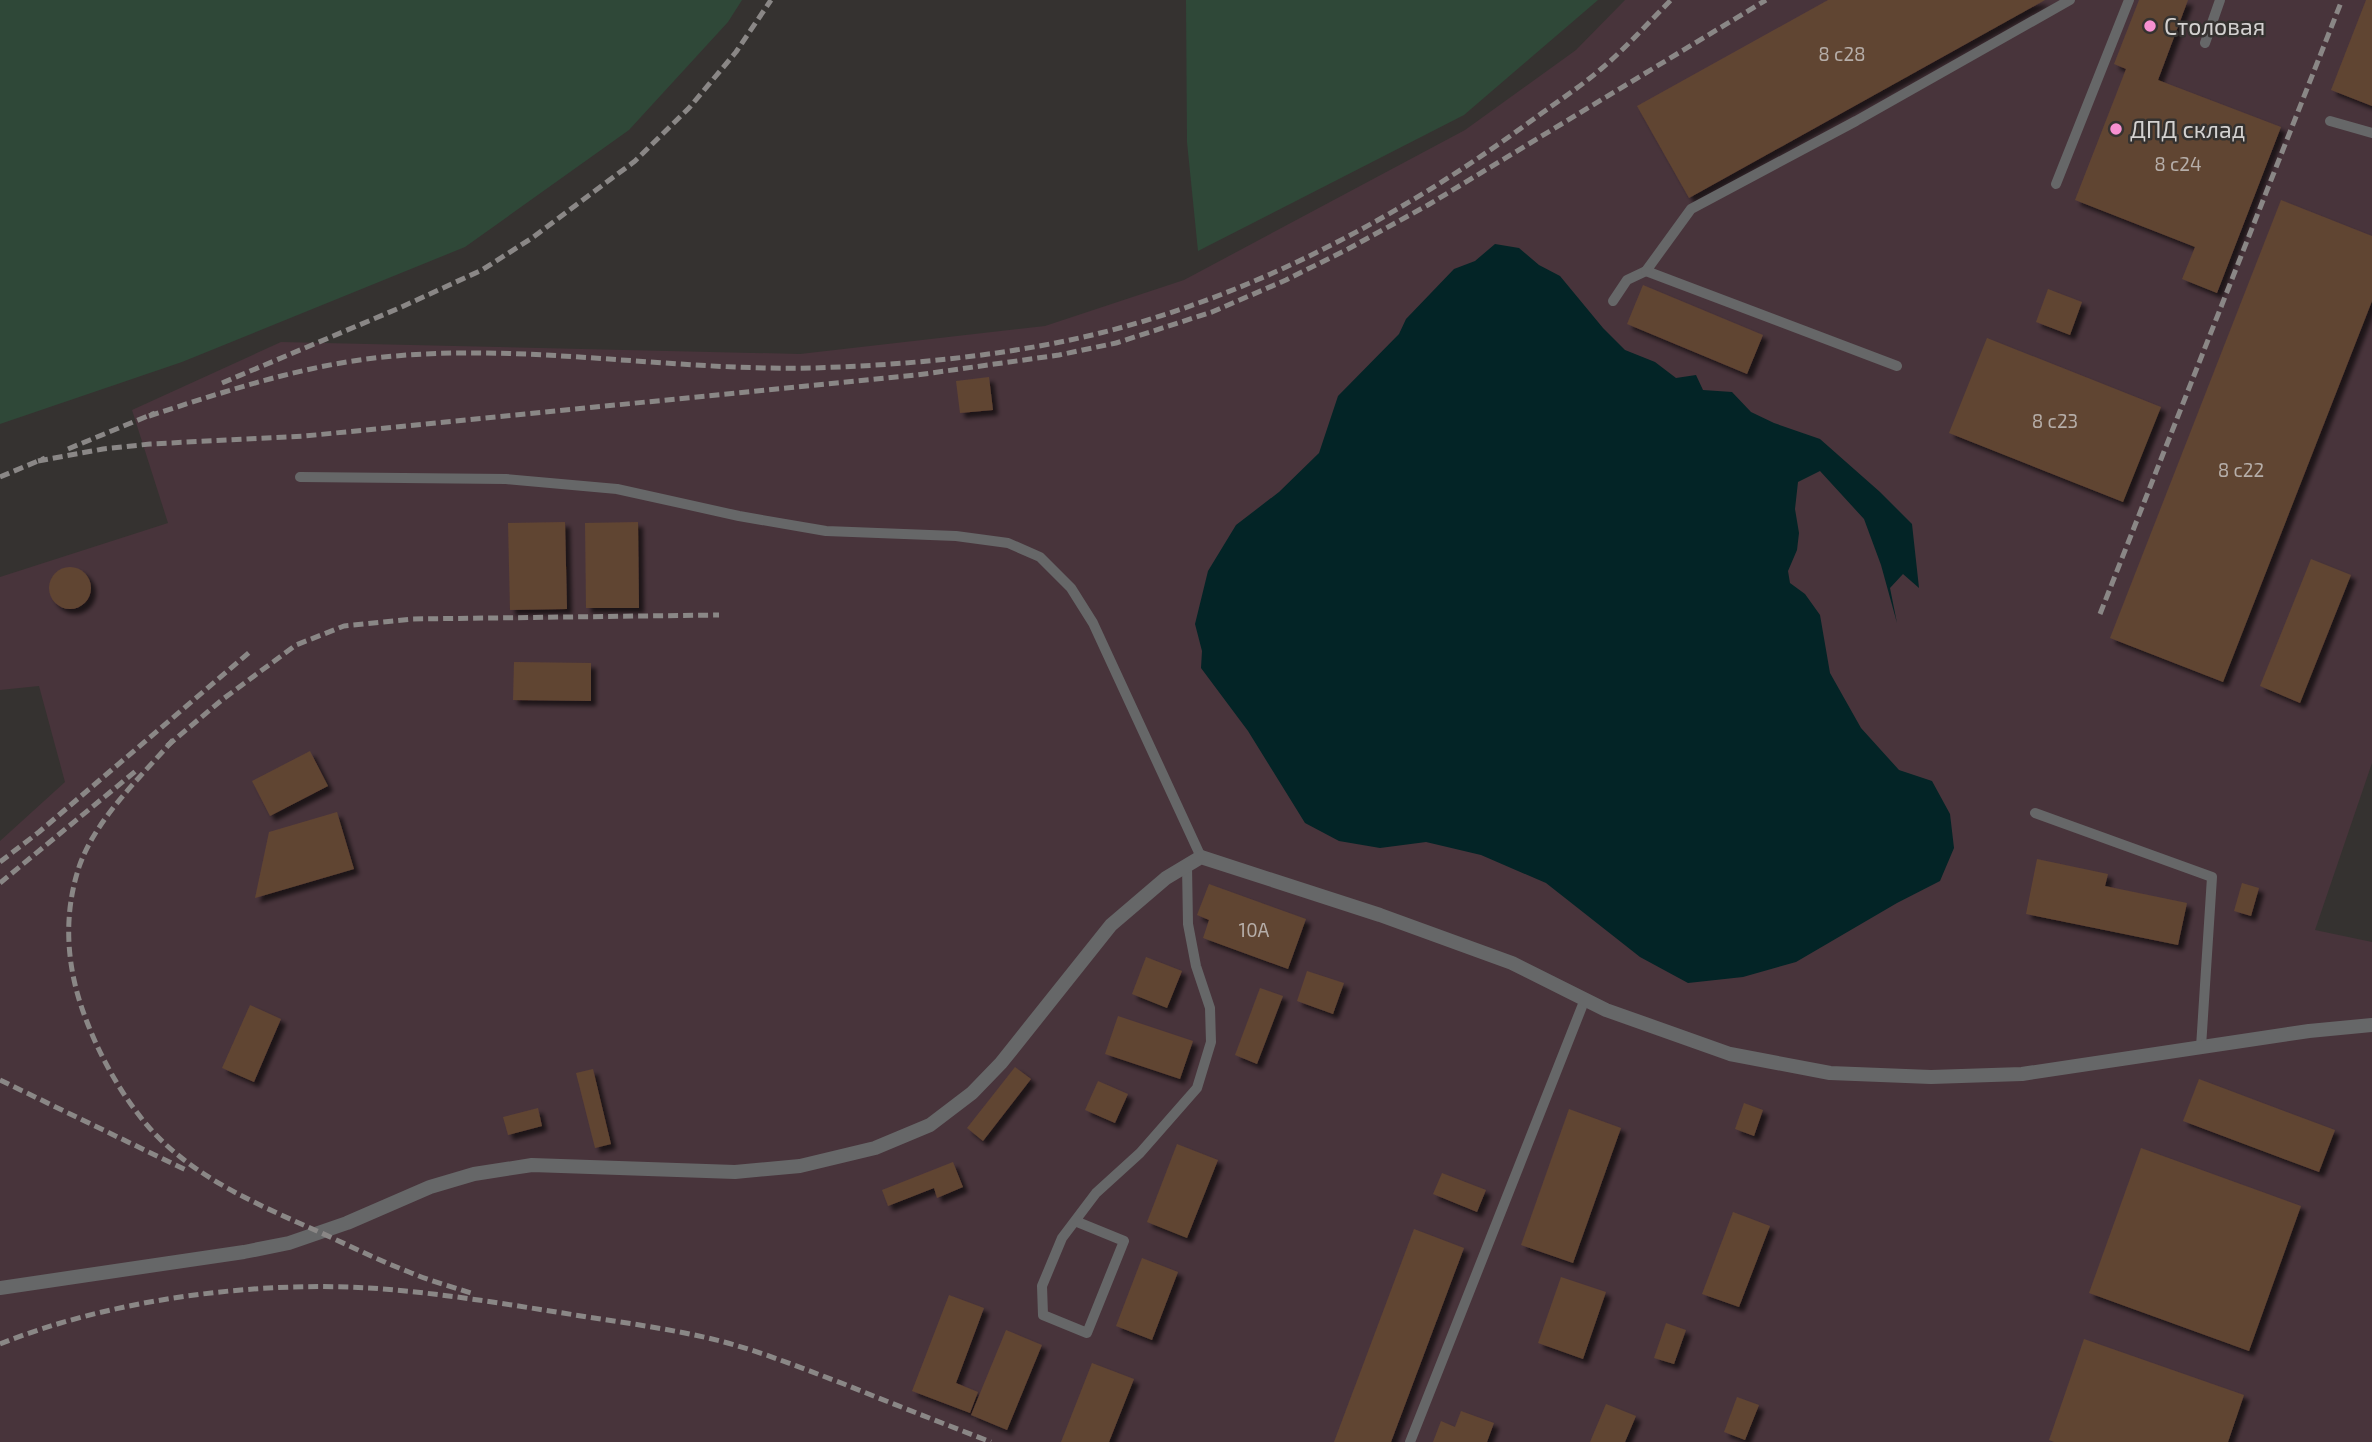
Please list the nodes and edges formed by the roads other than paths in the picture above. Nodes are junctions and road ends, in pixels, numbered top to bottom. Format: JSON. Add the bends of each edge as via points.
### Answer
{"nodes":[{"id":1,"x":2070,"y":0,"type":"edge"},
{"id":2,"x":2129,"y":0,"type":"edge"},
{"id":3,"x":2220,"y":0,"type":"edge"},
{"id":4,"x":2205,"y":43,"type":"dead end"},
{"id":5,"x":2330,"y":121,"type":"dead end"},
{"id":6,"x":2372,"y":133,"type":"edge"},
{"id":7,"x":2056,"y":184,"type":"dead end"},
{"id":8,"x":1646,"y":271,"type":"junction"},
{"id":9,"x":1613,"y":301,"type":"dead end"},
{"id":10,"x":1898,"y":366,"type":"dead end"},
{"id":11,"x":300,"y":477,"type":"dead end"},
{"id":12,"x":2035,"y":813,"type":"dead end"},
{"id":13,"x":1201,"y":857,"type":"junction"},
{"id":14,"x":1187,"y":866,"type":"junction"},
{"id":15,"x":1585,"y":999,"type":"junction"},
{"id":16,"x":2372,"y":1025,"type":"edge"},
{"id":17,"x":2201,"y":1047,"type":"junction"},
{"id":18,"x":1075,"y":1221,"type":"junction"},
{"id":19,"x":0,"y":1288,"type":"edge"},
{"id":20,"x":1410,"y":1442,"type":"edge"}],
"edges":[{"from":1,"to":8,"type":"lane","via":[[1691,209]]},
{"from":2,"to":7,"type":"lane"},
{"from":3,"to":4,"type":"lane"},
{"from":5,"to":6,"type":"lane"},
{"from":8,"to":9,"type":"lane","via":[[1627,280]]},
{"from":8,"to":10,"type":"lane"},
{"from":11,"to":13,"type":"lane","via":[[506,479],[617,489],[826,531],[956,536],[1008,543],[1040,556],[1071,588],[1093,623]]},
{"from":12,"to":17,"type":"lane","via":[[2212,877]]},
{"from":13,"to":14,"type":"street"},
{"from":13,"to":15,"type":"street","via":[[1404,923],[1512,963]]},
{"from":14,"to":18,"type":"lane","via":[[1188,924],[1210,1008],[1211,1042],[1197,1087]]},
{"from":14,"to":19,"type":"street","via":[[1111,925],[972,1093],[930,1125],[875,1148],[800,1166],[735,1172],[532,1165],[498,1170],[430,1187],[289,1243]]},
{"from":15,"to":17,"type":"street","via":[[1730,1054],[1830,1073],[1931,1077],[2022,1073]]},
{"from":15,"to":20,"type":"lane"},
{"from":16,"to":17,"type":"street"},
{"from":18,"to":18,"type":"lane","via":[[1062,1238],[1042,1286],[1043,1315],[1087,1334],[1124,1241]]}]}
